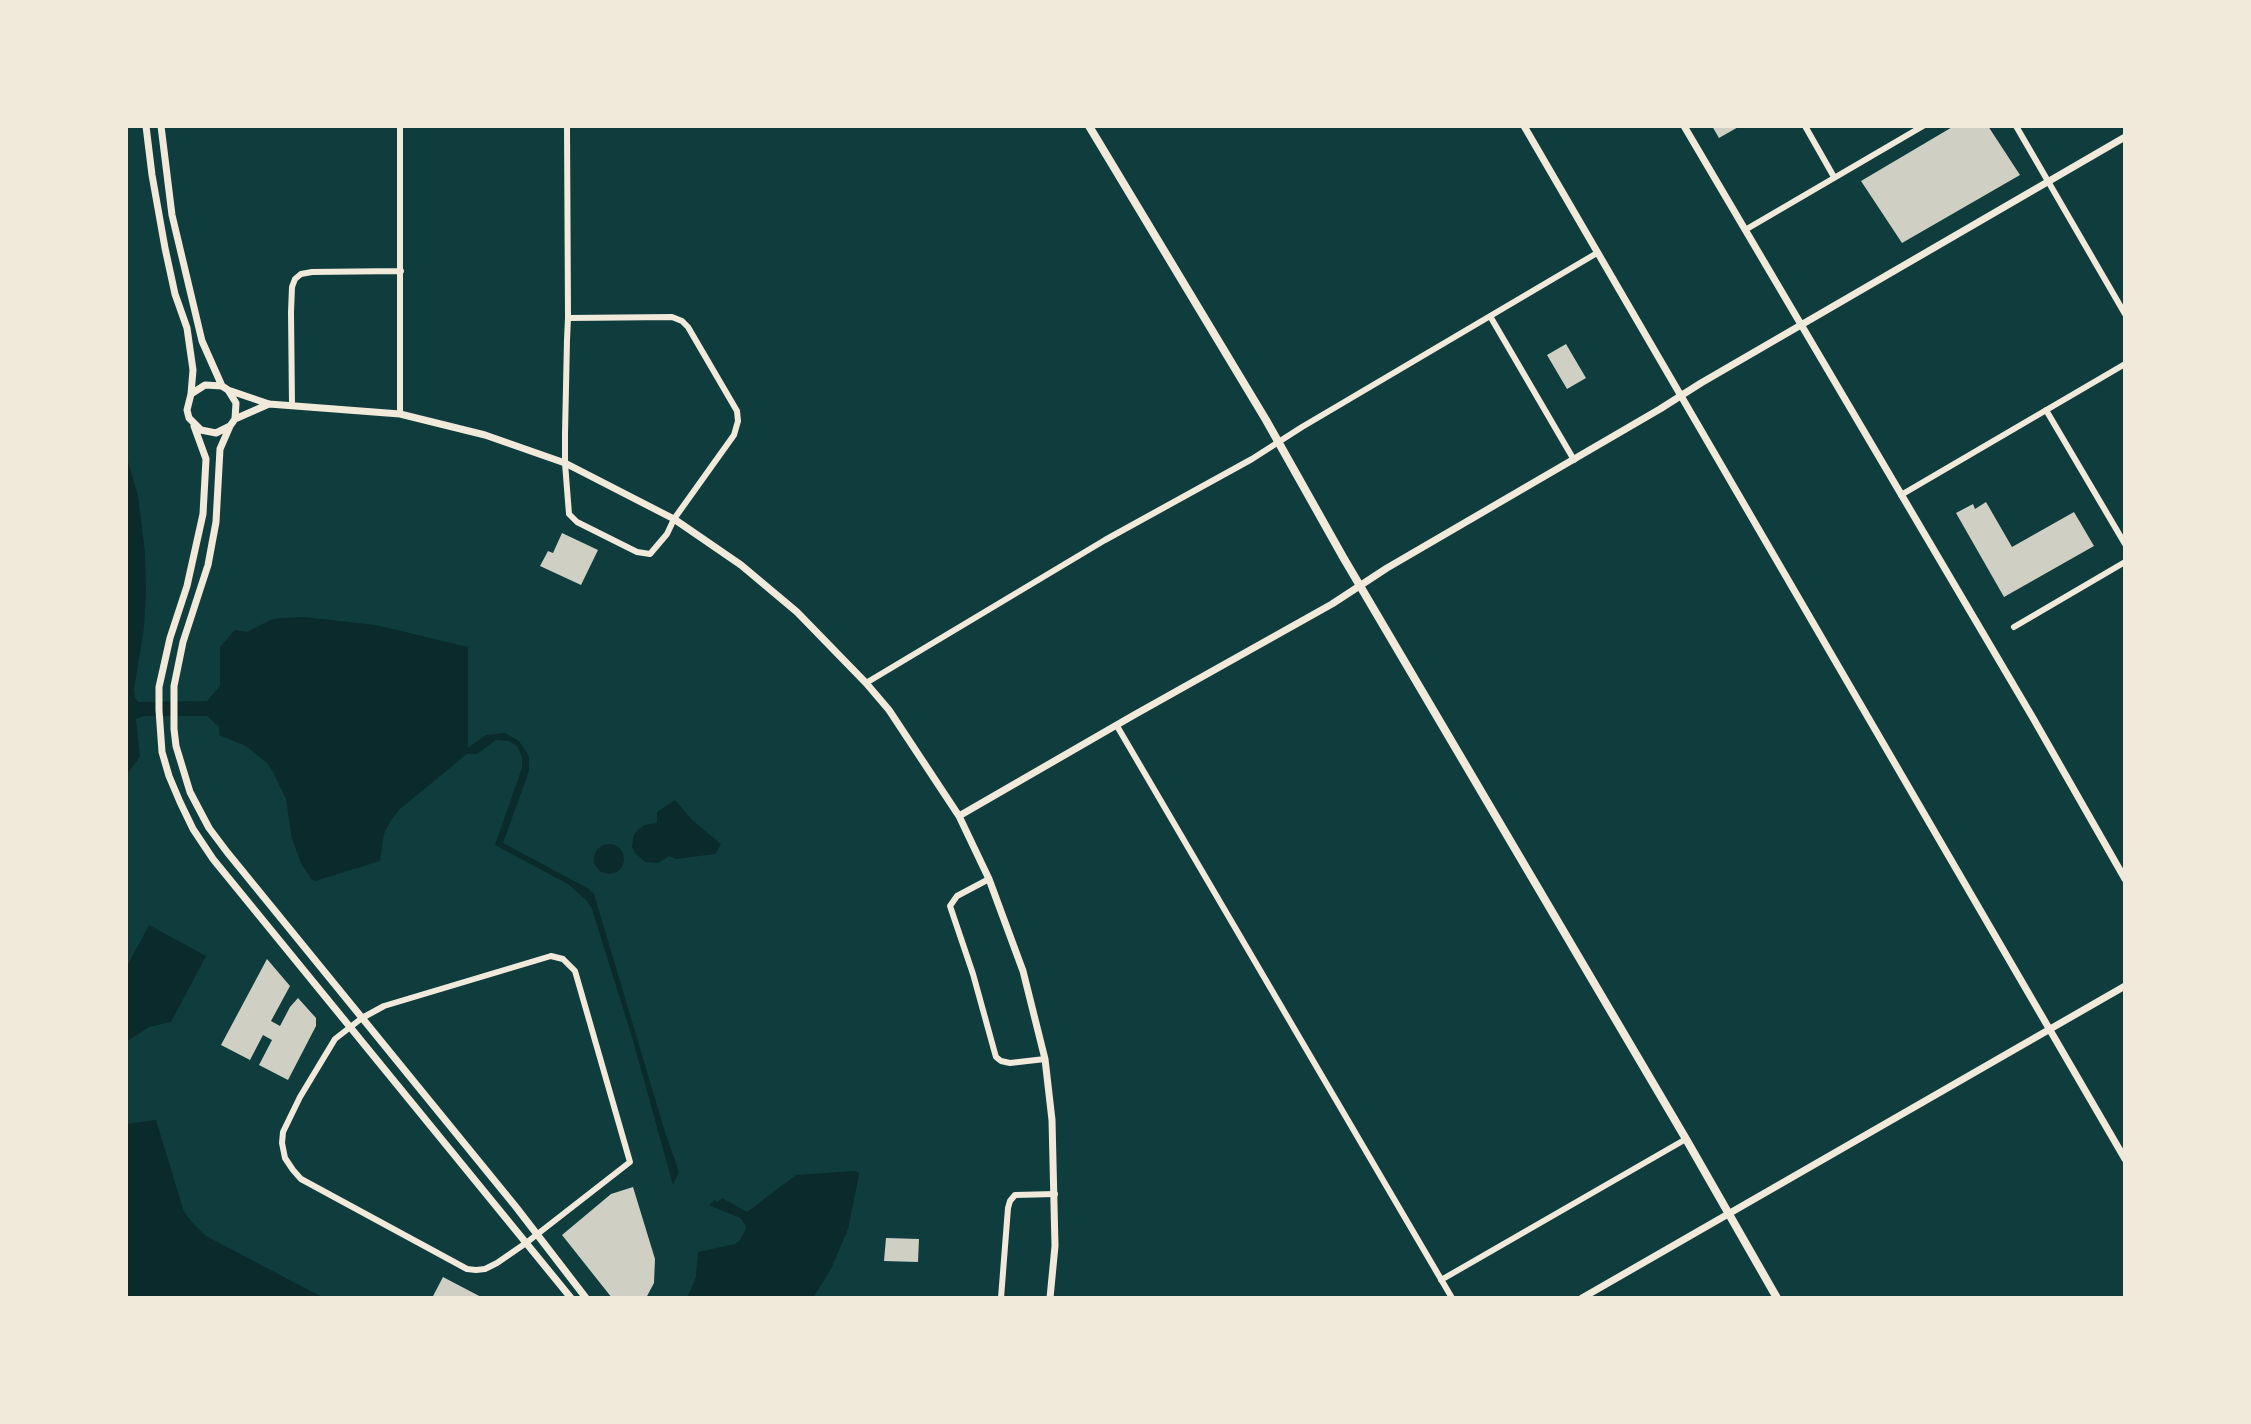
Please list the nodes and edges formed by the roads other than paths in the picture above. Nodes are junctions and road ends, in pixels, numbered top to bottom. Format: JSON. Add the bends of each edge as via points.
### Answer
{"nodes":[{"id":1,"x":146,"y":126,"type":"edge"},
{"id":2,"x":161,"y":126,"type":"edge"},
{"id":3,"x":400,"y":126,"type":"edge"},
{"id":4,"x":567,"y":126,"type":"edge"},
{"id":5,"x":1089,"y":126,"type":"edge"},
{"id":6,"x":1524,"y":126,"type":"edge"},
{"id":7,"x":1684,"y":126,"type":"edge"},
{"id":8,"x":1805,"y":126,"type":"edge"},
{"id":9,"x":1923,"y":126,"type":"edge"},
{"id":10,"x":2016,"y":126,"type":"edge"},
{"id":11,"x":2125,"y":137,"type":"edge"},
{"id":12,"x":1834,"y":177,"type":"junction"},
{"id":13,"x":2049,"y":181,"type":"junction"},
{"id":14,"x":1745,"y":230,"type":"junction"},
{"id":15,"x":1597,"y":253,"type":"junction"},
{"id":16,"x":401,"y":271,"type":"junction"},
{"id":17,"x":2125,"y":314,"type":"edge"},
{"id":18,"x":1490,"y":316,"type":"junction"},
{"id":19,"x":568,"y":318,"type":"junction"},
{"id":20,"x":1801,"y":324,"type":"junction"},
{"id":21,"x":2125,"y":364,"type":"edge"},
{"id":22,"x":225,"y":388,"type":"junction"},
{"id":23,"x":191,"y":394,"type":"junction"},
{"id":24,"x":1681,"y":396,"type":"junction"},
{"id":25,"x":269,"y":404,"type":"junction"},
{"id":26,"x":292,"y":405,"type":"junction"},
{"id":27,"x":2046,"y":410,"type":"junction"},
{"id":28,"x":400,"y":414,"type":"junction"},
{"id":29,"x":232,"y":422,"type":"junction"},
{"id":30,"x":194,"y":426,"type":"junction"},
{"id":31,"x":1278,"y":441,"type":"junction"},
{"id":32,"x":1574,"y":460,"type":"junction"},
{"id":33,"x":565,"y":463,"type":"junction"},
{"id":34,"x":1901,"y":495,"type":"junction"},
{"id":35,"x":674,"y":519,"type":"junction"},
{"id":36,"x":2125,"y":544,"type":"edge"},
{"id":37,"x":2125,"y":562,"type":"edge"},
{"id":38,"x":1360,"y":585,"type":"junction"},
{"id":39,"x":2014,"y":627,"type":"dead end"},
{"id":40,"x":866,"y":683,"type":"junction"},
{"id":41,"x":1117,"y":726,"type":"junction"},
{"id":42,"x":959,"y":816,"type":"junction"},
{"id":43,"x":989,"y":879,"type":"junction"},
{"id":44,"x":2125,"y":879,"type":"edge"},
{"id":45,"x":2125,"y":986,"type":"edge"},
{"id":46,"x":362,"y":1018,"type":"junction"},
{"id":47,"x":351,"y":1027,"type":"junction"},
{"id":48,"x":2048,"y":1030,"type":"junction"},
{"id":49,"x":1045,"y":1059,"type":"junction"},
{"id":50,"x":1686,"y":1139,"type":"junction"},
{"id":51,"x":2125,"y":1159,"type":"edge"},
{"id":52,"x":1055,"y":1194,"type":"junction"},
{"id":53,"x":1730,"y":1215,"type":"junction"},
{"id":54,"x":537,"y":1235,"type":"junction"},
{"id":55,"x":526,"y":1243,"type":"junction"},
{"id":56,"x":1441,"y":1280,"type":"junction"},
{"id":57,"x":571,"y":1298,"type":"edge"},
{"id":58,"x":586,"y":1298,"type":"edge"},
{"id":59,"x":1001,"y":1298,"type":"edge"},
{"id":60,"x":1050,"y":1298,"type":"edge"},
{"id":61,"x":1452,"y":1298,"type":"edge"},
{"id":62,"x":1582,"y":1298,"type":"edge"},
{"id":63,"x":1777,"y":1298,"type":"edge"}],
"edges":[{"from":1,"to":23,"type":"street","via":[[165,248],[187,328]]},
{"from":2,"to":22,"type":"street","via":[[186,278],[206,354]]},
{"from":3,"to":16,"type":"street"},
{"from":4,"to":19,"type":"street"},
{"from":5,"to":31,"type":"main road"},
{"from":6,"to":15,"type":"street"},
{"from":7,"to":14,"type":"street"},
{"from":8,"to":12,"type":"street"},
{"from":9,"to":12,"type":"street"},
{"from":10,"to":13,"type":"street"},
{"from":11,"to":13,"type":"street"},
{"from":12,"to":14,"type":"street"},
{"from":13,"to":17,"type":"street"},
{"from":13,"to":20,"type":"street"},
{"from":14,"to":20,"type":"street"},
{"from":15,"to":18,"type":"street"},
{"from":15,"to":24,"type":"street"},
{"from":16,"to":26,"type":"street","via":[[312,272],[295,279]]},
{"from":16,"to":28,"type":"street"},
{"from":18,"to":31,"type":"street"},
{"from":18,"to":32,"type":"street"},
{"from":19,"to":33,"type":"street"},
{"from":19,"to":35,"type":"street","via":[[682,321],[737,411],[734,435]]},
{"from":20,"to":24,"type":"street"},
{"from":20,"to":34,"type":"street"},
{"from":21,"to":27,"type":"street"},
{"from":22,"to":23,"type":"street","via":[[205,385]]},
{"from":22,"to":25,"type":"street"},
{"from":22,"to":29,"type":"street","via":[[236,403]]},
{"from":23,"to":30,"type":"street","via":[[187,410]]},
{"from":24,"to":32,"type":"street"},
{"from":24,"to":48,"type":"street"},
{"from":25,"to":26,"type":"street"},
{"from":25,"to":29,"type":"street"},
{"from":26,"to":28,"type":"street"},
{"from":27,"to":34,"type":"street"},
{"from":27,"to":36,"type":"street"},
{"from":28,"to":33,"type":"street","via":[[485,435]]},
{"from":29,"to":30,"type":"street","via":[[216,433]]},
{"from":29,"to":46,"type":"street","via":[[220,449],[208,565],[174,686],[174,729],[183,770],[209,828]]},
{"from":30,"to":47,"type":"street","via":[[206,459],[203,514],[159,687],[162,752],[193,829],[213,859]]},
{"from":31,"to":38,"type":"main road"},
{"from":31,"to":40,"type":"street"},
{"from":32,"to":38,"type":"street"},
{"from":33,"to":35,"type":"street"},
{"from":33,"to":35,"type":"street","via":[[569,514],[577,522],[644,555],[655,550]]},
{"from":34,"to":44,"type":"street"},
{"from":35,"to":40,"type":"street","via":[[778,596]]},
{"from":37,"to":39,"type":"street"},
{"from":38,"to":41,"type":"street"},
{"from":38,"to":50,"type":"main road"},
{"from":40,"to":42,"type":"street"},
{"from":41,"to":42,"type":"street"},
{"from":41,"to":56,"type":"street"},
{"from":42,"to":43,"type":"street"},
{"from":43,"to":49,"type":"street","via":[[1023,971]]},
{"from":43,"to":49,"type":"street","via":[[957,896],[950,906],[996,1057],[1010,1063]]},
{"from":45,"to":48,"type":"street"},
{"from":46,"to":47,"type":"street"},
{"from":46,"to":54,"type":"street"},
{"from":46,"to":54,"type":"street","via":[[384,1006],[551,956],[570,964],[630,1162]]},
{"from":47,"to":55,"type":"street"},
{"from":47,"to":55,"type":"street","via":[[335,1039],[287,1121],[282,1143],[293,1170],[467,1269],[485,1269]]},
{"from":48,"to":51,"type":"street"},
{"from":48,"to":53,"type":"street"},
{"from":49,"to":52,"type":"street"},
{"from":50,"to":53,"type":"main road"},
{"from":50,"to":56,"type":"street"},
{"from":52,"to":59,"type":"street","via":[[1015,1195],[1010,1201]]},
{"from":52,"to":60,"type":"street"},
{"from":53,"to":62,"type":"street"},
{"from":53,"to":63,"type":"main road"},
{"from":54,"to":55,"type":"street"},
{"from":54,"to":58,"type":"street"},
{"from":55,"to":57,"type":"street"},
{"from":56,"to":61,"type":"street"}]}
